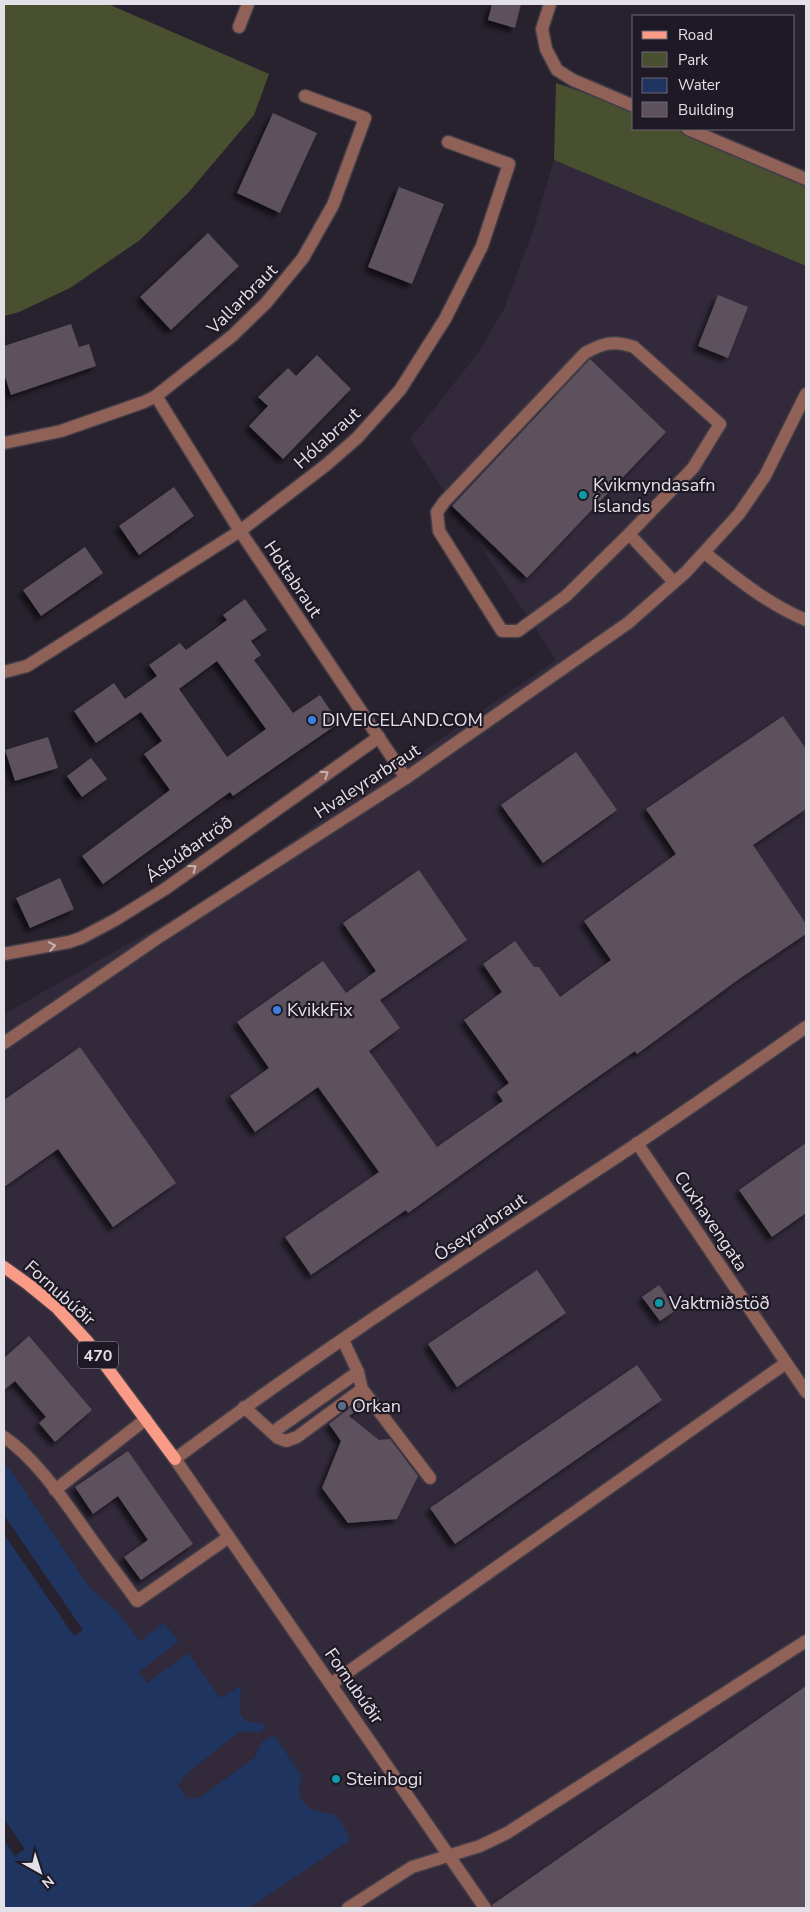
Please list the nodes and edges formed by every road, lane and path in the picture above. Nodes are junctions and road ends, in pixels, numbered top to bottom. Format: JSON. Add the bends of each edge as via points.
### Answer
{"nodes":[{"id":1,"x":248,"y":4,"type":"edge"},
{"id":2,"x":550,"y":4,"type":"edge"},
{"id":3,"x":239,"y":27,"type":"dead end"},
{"id":4,"x":305,"y":96,"type":"dead end"},
{"id":5,"x":632,"y":105,"type":"edge"},
{"id":6,"x":690,"y":130,"type":"edge"},
{"id":7,"x":448,"y":142,"type":"dead end"},
{"id":8,"x":806,"y":179,"type":"edge"},
{"id":9,"x":806,"y":394,"type":"edge"},
{"id":10,"x":156,"y":396,"type":"junction"},
{"id":11,"x":4,"y":443,"type":"edge"},
{"id":12,"x":240,"y":531,"type":"junction"},
{"id":13,"x":629,"y":534,"type":"junction"},
{"id":14,"x":705,"y":553,"type":"junction"},
{"id":15,"x":674,"y":582,"type":"junction"},
{"id":16,"x":806,"y":620,"type":"edge"},
{"id":17,"x":4,"y":672,"type":"edge"},
{"id":18,"x":379,"y":737,"type":"junction"},
{"id":19,"x":406,"y":778,"type":"junction"},
{"id":20,"x":4,"y":954,"type":"edge"},
{"id":21,"x":806,"y":1028,"type":"edge"},
{"id":22,"x":4,"y":1043,"type":"edge"},
{"id":23,"x":637,"y":1143,"type":"junction"},
{"id":24,"x":4,"y":1267,"type":"edge"},
{"id":25,"x":343,"y":1340,"type":"junction"},
{"id":26,"x":786,"y":1363,"type":"junction"},
{"id":27,"x":358,"y":1372,"type":"junction"},
{"id":28,"x":362,"y":1389,"type":"junction"},
{"id":29,"x":806,"y":1392,"type":"edge"},
{"id":30,"x":244,"y":1407,"type":"junction"},
{"id":31,"x":146,"y":1419,"type":"junction"},
{"id":32,"x":274,"y":1432,"type":"junction"},
{"id":33,"x":4,"y":1436,"type":"edge"},
{"id":34,"x":175,"y":1459,"type":"junction"},
{"id":35,"x":430,"y":1478,"type":"dead end"},
{"id":36,"x":55,"y":1490,"type":"junction"},
{"id":37,"x":229,"y":1537,"type":"junction"},
{"id":38,"x":806,"y":1641,"type":"edge"},
{"id":39,"x":331,"y":1684,"type":"junction"},
{"id":40,"x":449,"y":1854,"type":"junction"},
{"id":41,"x":348,"y":1908,"type":"edge"},
{"id":42,"x":485,"y":1908,"type":"edge"}],
"edges":[{"from":1,"to":3,"type":"street"},
{"from":2,"to":5,"type":"street","via":[[542,29],[546,49],[557,70]]},
{"from":4,"to":10,"type":"street","name":"Vallarbraut","via":[[365,118],[326,219],[294,270],[256,314]]},
{"from":6,"to":8,"type":"street"},
{"from":7,"to":12,"type":"street","name":"Hólabraut","via":[[509,164],[482,246],[456,301],[412,374],[372,423],[326,466]]},
{"from":9,"to":14,"type":"street","name":"Hvaleyrarbraut","via":[[765,476],[739,514]]},
{"from":10,"to":11,"type":"street","name":"Vallarbraut","via":[[111,415]]},
{"from":10,"to":12,"type":"street","name":"Holtabraut"},
{"from":12,"to":17,"type":"street","name":"Hólabraut","via":[[27,666]]},
{"from":12,"to":18,"type":"street","name":"Holtabraut"},
{"from":13,"to":13,"type":"street","via":[[693,468],[720,424],[634,347],[620,342],[601,344],[584,353],[437,512],[439,531],[502,631],[518,631],[566,596]]},
{"from":13,"to":15,"type":"street"},
{"from":14,"to":15,"type":"street","name":"Hvaleyrarbraut"},
{"from":14,"to":16,"type":"street","via":[[751,590]]},
{"from":15,"to":19,"type":"street","name":"Hvaleyrarbraut","via":[[614,633]]},
{"from":18,"to":19,"type":"street","name":"Holtabraut"},
{"from":20,"to":18,"type":"street","name":"Ásbúðartröð","one_way":true,"via":[[69,942],[115,920],[165,889]]},
{"from":19,"to":22,"type":"street","name":"Hvaleyrarbraut","via":[[156,939]]},
{"from":21,"to":23,"type":"street","name":"Óseyrarbraut"},
{"from":23,"to":25,"type":"street","name":"Óseyrarbraut"},
{"from":23,"to":26,"type":"street","name":"Cuxhavengata"},
{"from":24,"to":31,"type":"main road","name":"Fornubúðir","number":"470","via":[[56,1307],[88,1342]]},
{"from":25,"to":27,"type":"street"},
{"from":25,"to":30,"type":"street","name":"Óseyrarbraut"},
{"from":26,"to":29,"type":"street","name":"Cuxhavengata"},
{"from":26,"to":39,"type":"street"},
{"from":27,"to":28,"type":"street"},
{"from":27,"to":32,"type":"street"},
{"from":28,"to":32,"type":"street","via":[[297,1437],[286,1441]]},
{"from":28,"to":35,"type":"street"},
{"from":30,"to":32,"type":"street"},
{"from":30,"to":34,"type":"street","name":"Óseyrarbraut"},
{"from":31,"to":34,"type":"main road","name":"Fornubúðir","number":"470"},
{"from":31,"to":36,"type":"street"},
{"from":33,"to":36,"type":"street","via":[[27,1455]]},
{"from":34,"to":37,"type":"street","name":"Fornubúðir"},
{"from":36,"to":37,"type":"street","via":[[137,1601]]},
{"from":37,"to":39,"type":"street","name":"Fornubúðir"},
{"from":38,"to":40,"type":"street","via":[[507,1833],[480,1846]]},
{"from":39,"to":40,"type":"street","name":"Fornubúðir"},
{"from":40,"to":41,"type":"street","via":[[412,1868]]},
{"from":40,"to":42,"type":"street"}]}
